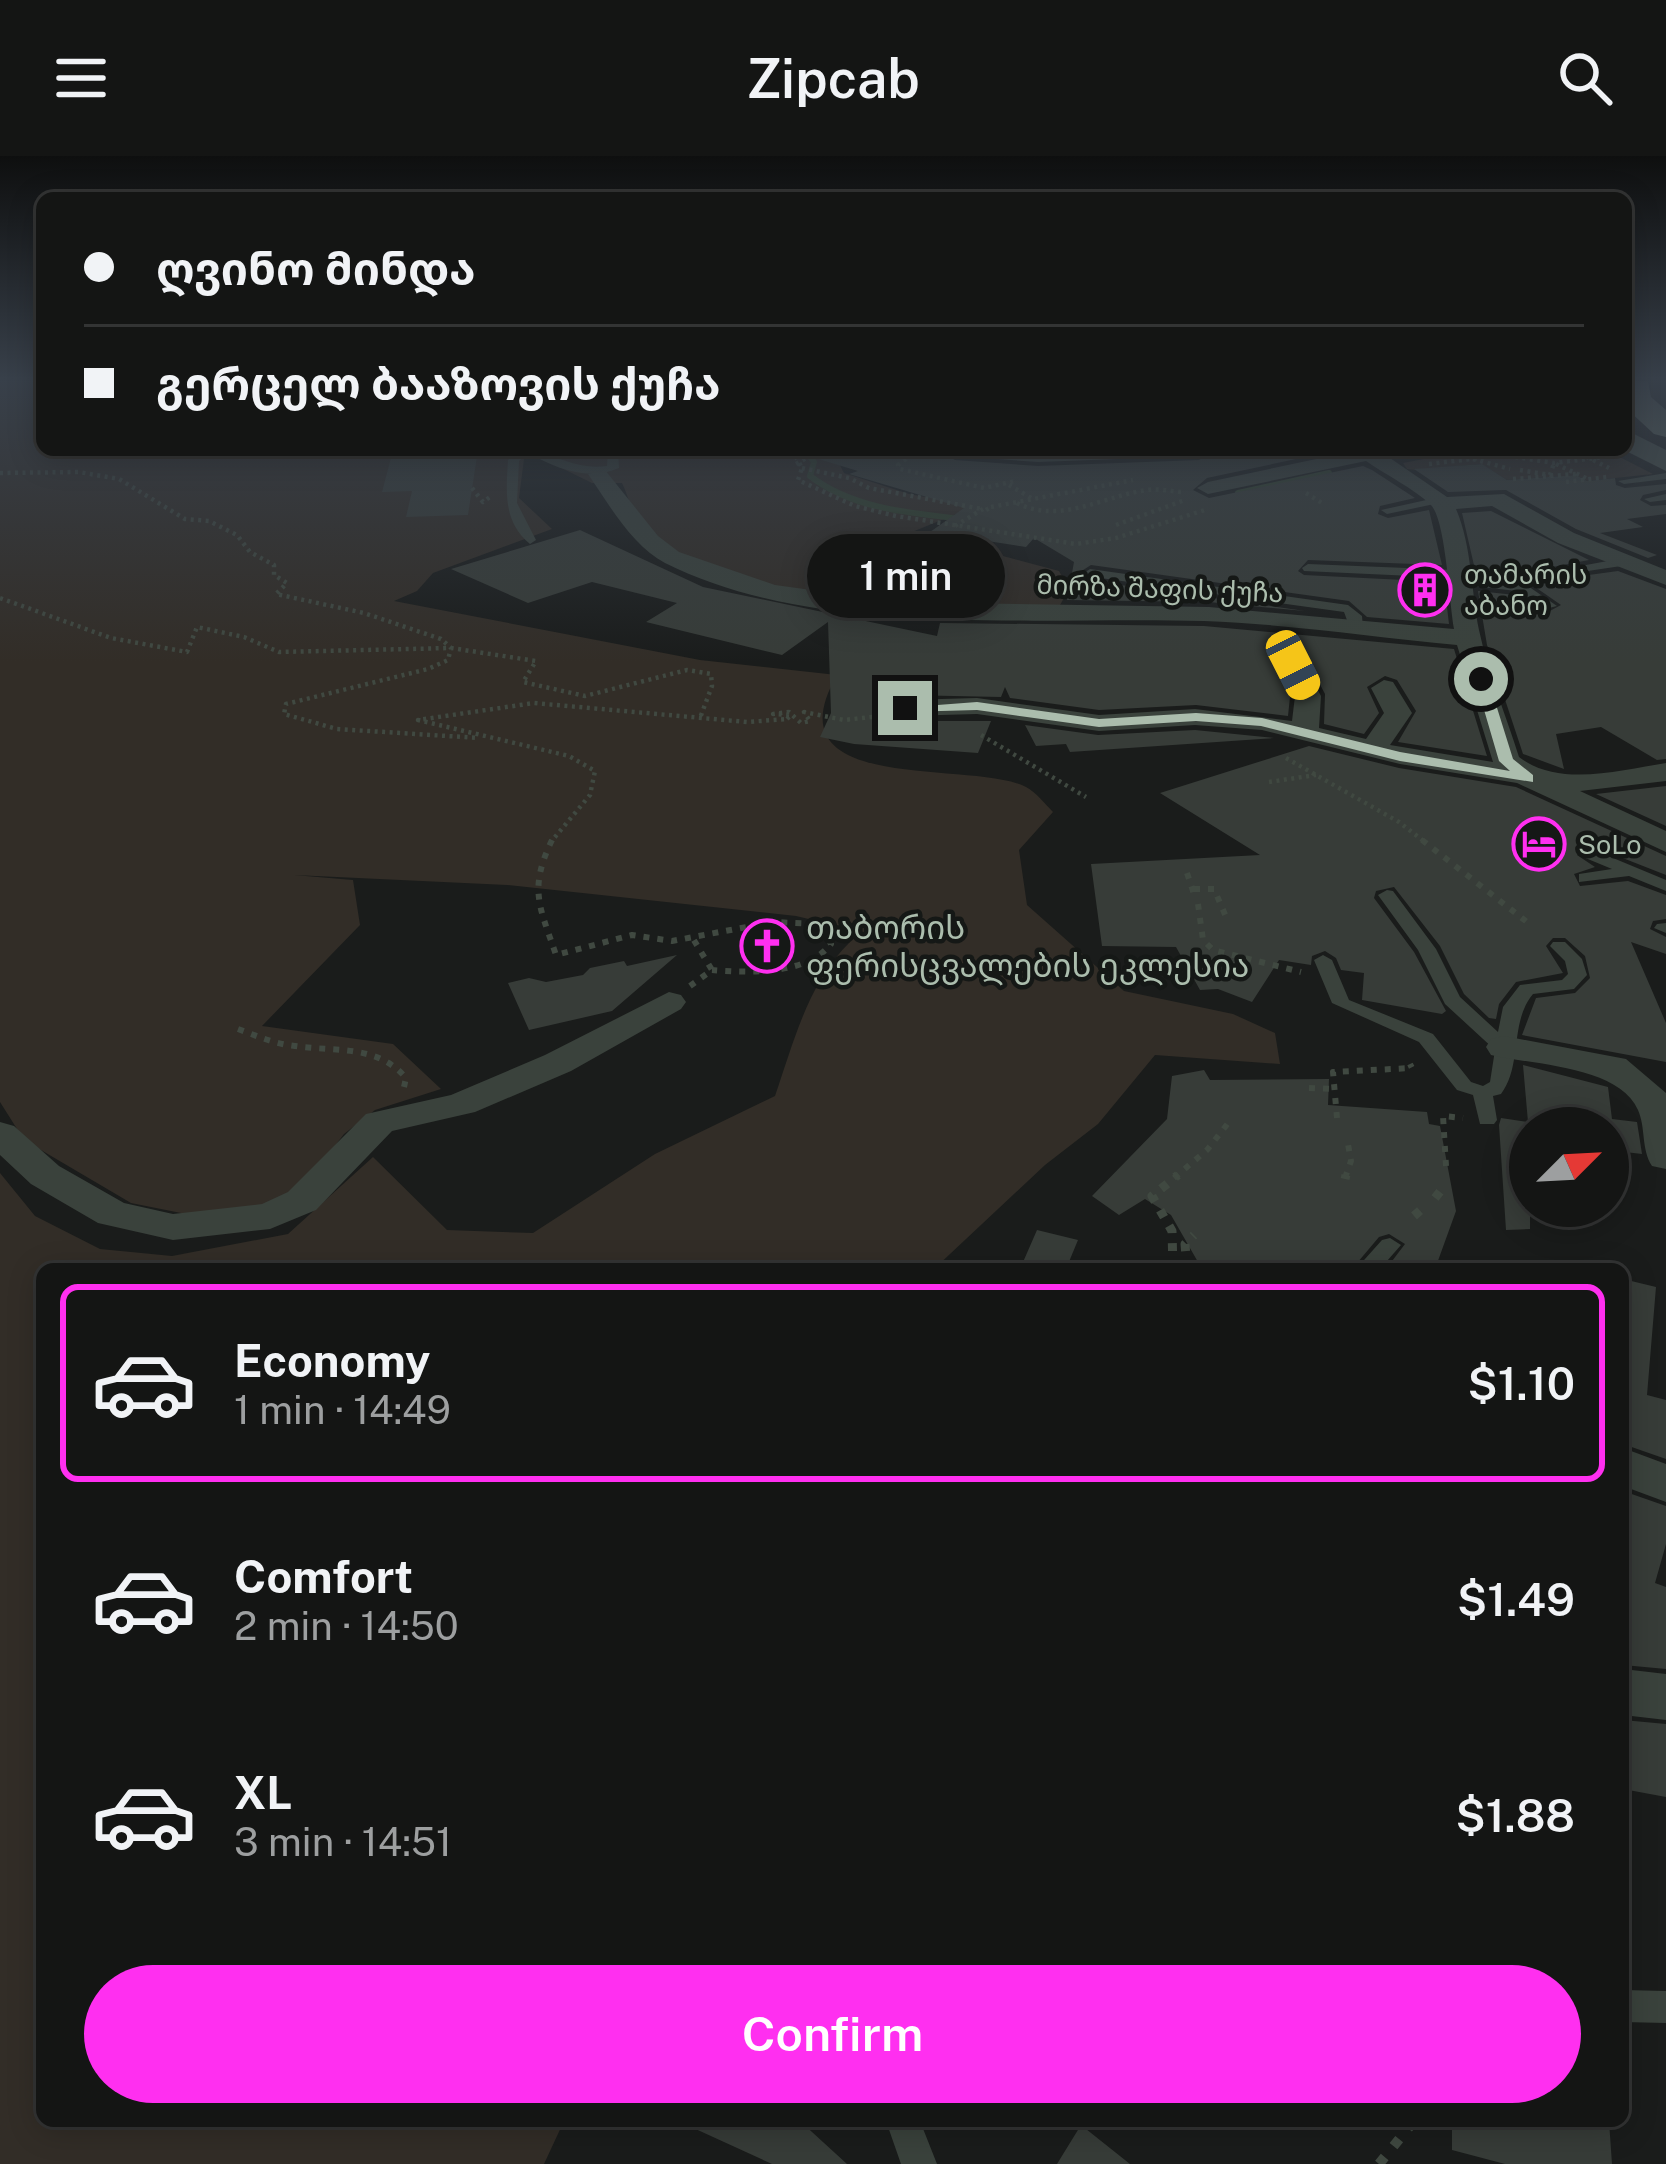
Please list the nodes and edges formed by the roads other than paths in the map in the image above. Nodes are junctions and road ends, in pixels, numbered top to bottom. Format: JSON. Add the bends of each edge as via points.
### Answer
{"nodes":[{"id":1,"x":513,"y":475,"type":"edge"},
{"id":2,"x":590,"y":475,"type":"edge"},
{"id":3,"x":604,"y":475,"type":"edge"},
{"id":4,"x":1295,"y":475,"type":"edge"},
{"id":5,"x":1407,"y":475,"type":"edge"},
{"id":6,"x":1666,"y":476,"type":"edge"},
{"id":7,"x":600,"y":478,"type":"junction"},
{"id":8,"x":1624,"y":481,"type":"dead end"},
{"id":9,"x":1666,"y":497,"type":"edge"},
{"id":10,"x":1210,"y":498,"type":"road end"},
{"id":11,"x":1650,"y":499,"type":"dead end"},
{"id":12,"x":1441,"y":502,"type":"junction"},
{"id":13,"x":1387,"y":510,"type":"dead end"},
{"id":14,"x":530,"y":540,"type":"dead end"},
{"id":15,"x":1624,"y":562,"type":"junction"},
{"id":16,"x":1308,"y":568,"type":"dead end"},
{"id":17,"x":1554,"y":572,"type":"dead end"},
{"id":18,"x":1090,"y":573,"type":"dead end"},
{"id":19,"x":1457,"y":578,"type":"junction"},
{"id":20,"x":1666,"y":578,"type":"edge"},
{"id":21,"x":1550,"y":607,"type":"dead end"},
{"id":22,"x":1356,"y":628,"type":"junction"},
{"id":23,"x":1468,"y":638,"type":"junction"},
{"id":24,"x":1293,"y":665,"type":"dead end"},
{"id":25,"x":1384,"y":688,"type":"dead end"},
{"id":26,"x":905,"y":708,"type":"road end"},
{"id":27,"x":1306,"y":733,"type":"junction"},
{"id":28,"x":1373,"y":750,"type":"junction"},
{"id":29,"x":1666,"y":772,"type":"edge"},
{"id":30,"x":1528,"y":778,"type":"junction"},
{"id":31,"x":1666,"y":843,"type":"edge"},
{"id":32,"x":1589,"y":853,"type":"dead end"},
{"id":33,"x":1626,"y":872,"type":"junction"},
{"id":34,"x":1585,"y":878,"type":"dead end"},
{"id":35,"x":1666,"y":886,"type":"edge"},
{"id":36,"x":1388,"y":895,"type":"dead end"},
{"id":37,"x":1559,"y":946,"type":"dead end"},
{"id":38,"x":1325,"y":967,"type":"road end"},
{"id":39,"x":669,"y":1002,"type":"road end"},
{"id":40,"x":1504,"y":1047,"type":"junction"},
{"id":41,"x":1482,"y":1093,"type":"junction"},
{"id":42,"x":1487,"y":1120,"type":"dead end"},
{"id":43,"x":0,"y":1135,"type":"edge"},
{"id":44,"x":1666,"y":1157,"type":"edge"},
{"id":45,"x":1390,"y":1245,"type":"dead end"},
{"id":46,"x":1373,"y":1263,"type":"edge"},
{"id":47,"x":1629,"y":1469,"type":"edge"},
{"id":48,"x":1666,"y":1484,"type":"edge"},
{"id":49,"x":1629,"y":1693,"type":"edge"},
{"id":50,"x":1666,"y":1697,"type":"edge"},
{"id":51,"x":1629,"y":2006,"type":"edge"},
{"id":52,"x":1666,"y":2007,"type":"edge"},
{"id":53,"x":905,"y":2127,"type":"edge"},
{"id":54,"x":919,"y":2164,"type":"edge"}],
"edges":[{"from":1,"to":14,"type":"lane","via":[[512,503]]},
{"from":2,"to":7,"type":"lane"},
{"from":3,"to":7,"type":"lane"},
{"from":4,"to":10,"type":"street"},
{"from":5,"to":12,"type":"street"},
{"from":6,"to":8,"type":"lane"},
{"from":7,"to":22,"type":"street","name":"მირზა შაფის ქუჩა","via":[[671,557],[771,592],[899,609],[1209,614]]},
{"from":9,"to":11,"type":"lane"},
{"from":12,"to":13,"type":"lane"},
{"from":12,"to":15,"type":"street","via":[[1496,499]]},
{"from":12,"to":19,"type":"street","via":[[1455,532]]},
{"from":15,"to":17,"type":"lane"},
{"from":15,"to":20,"type":"street"},
{"from":16,"to":19,"type":"lane"},
{"from":18,"to":22,"type":"lane","via":[[1348,609]]},
{"from":19,"to":21,"type":"lane","via":[[1520,587]]},
{"from":19,"to":23,"type":"street"},
{"from":22,"to":23,"type":"street","name":"მირზა შაფის ქუჩა"},
{"from":23,"to":30,"type":"street","via":[[1506,761]]},
{"from":24,"to":27,"type":"street","via":[[1308,696]]},
{"from":25,"to":28,"type":"street","via":[[1398,713]]},
{"from":26,"to":27,"type":"street","via":[[977,706],[1099,723],[1196,717]]},
{"from":27,"to":28,"type":"street"},
{"from":28,"to":30,"type":"street"},
{"from":29,"to":30,"type":"street","via":[[1586,783]]},
{"from":30,"to":31,"type":"street"},
{"from":32,"to":33,"type":"lane"},
{"from":33,"to":34,"type":"lane"},
{"from":33,"to":35,"type":"lane"},
{"from":36,"to":40,"type":"lane","via":[[1452,1000]]},
{"from":37,"to":40,"type":"lane","via":[[1578,975],[1567,985],[1527,989],[1512,1007]]},
{"from":38,"to":41,"type":"lane","via":[[1341,1003],[1426,1038],[1464,1085]]},
{"from":39,"to":43,"type":"street","via":[[558,1064],[462,1104],[379,1122],[302,1201],[270,1216],[173,1227],[112,1214]]},
{"from":40,"to":41,"type":"lane","via":[[1500,1082]]},
{"from":40,"to":44,"type":"street","via":[[1613,1067],[1655,1104]]},
{"from":41,"to":42,"type":"lane"},
{"from":45,"to":46,"type":"lane"},
{"from":47,"to":48,"type":"street"},
{"from":49,"to":50,"type":"street"},
{"from":51,"to":52,"type":"lane"},
{"from":53,"to":54,"type":"lane"}]}
